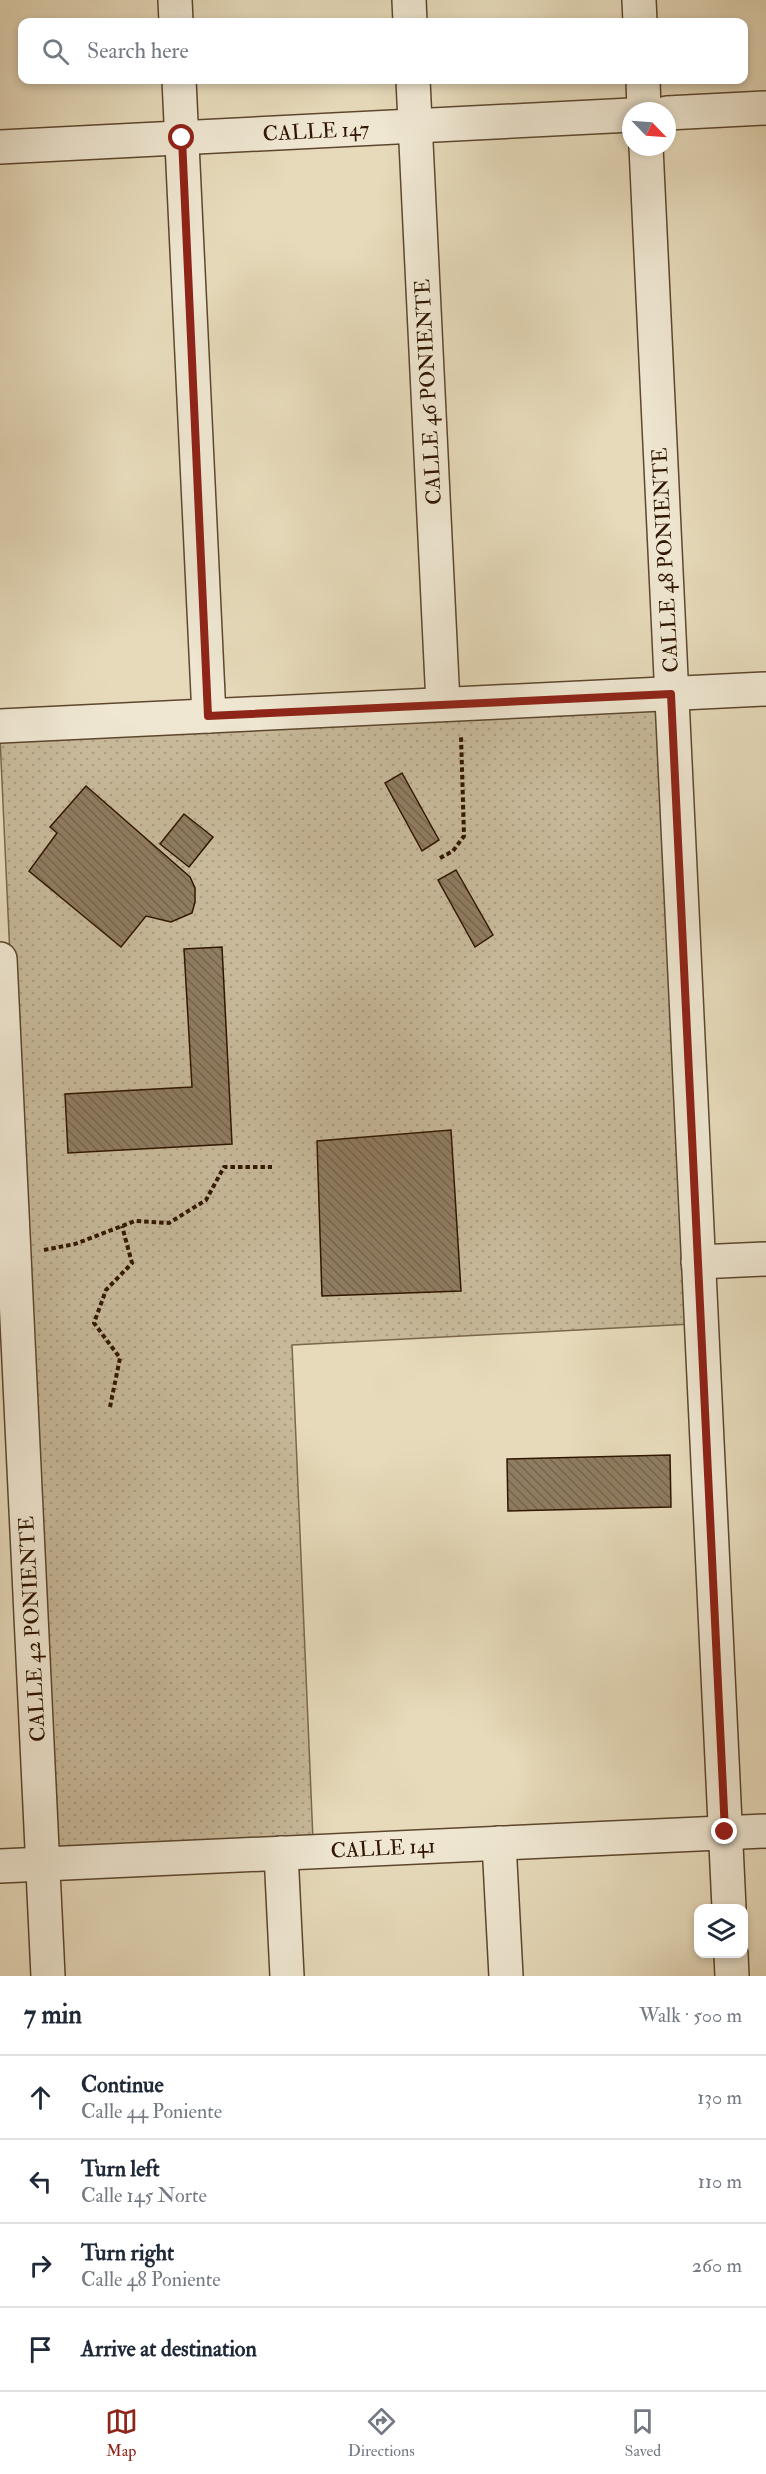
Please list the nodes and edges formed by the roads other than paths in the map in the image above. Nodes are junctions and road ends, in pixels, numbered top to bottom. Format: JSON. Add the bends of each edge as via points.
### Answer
{"nodes":[{"id":1,"x":175,"y":0,"type":"edge"},
{"id":2,"x":409,"y":0,"type":"edge"},
{"id":3,"x":639,"y":0,"type":"edge"},
{"id":4,"x":176,"y":18,"type":"edge"},
{"id":5,"x":410,"y":18,"type":"edge"},
{"id":6,"x":640,"y":18,"type":"edge"},
{"id":7,"x":179,"y":84,"type":"edge"},
{"id":8,"x":413,"y":84,"type":"edge"},
{"id":9,"x":643,"y":84,"type":"edge"},
{"id":10,"x":644,"y":102,"type":"edge"},
{"id":11,"x":766,"y":108,"type":"edge"},
{"id":12,"x":676,"y":113,"type":"edge"},
{"id":13,"x":622,"y":115,"type":"edge"},
{"id":14,"x":415,"y":126,"type":"junction"},
{"id":15,"x":182,"y":138,"type":"junction"},
{"id":16,"x":0,"y":147,"type":"edge"},
{"id":17,"x":646,"y":156,"type":"edge"},
{"id":18,"x":766,"y":689,"type":"edge"},
{"id":19,"x":671,"y":694,"type":"junction"},
{"id":20,"x":452,"y":704,"type":"junction"},
{"id":21,"x":208,"y":716,"type":"junction"},
{"id":22,"x":0,"y":726,"type":"edge"},
{"id":23,"x":0,"y":959,"type":"edge"},
{"id":24,"x":766,"y":1259,"type":"edge"},
{"id":25,"x":698,"y":1262,"type":"junction"},
{"id":26,"x":8,"y":1292,"type":"edge"},
{"id":27,"x":766,"y":1831,"type":"edge"},
{"id":28,"x":725,"y":1832,"type":"junction"},
{"id":29,"x":499,"y":1843,"type":"junction"},
{"id":30,"x":281,"y":1853,"type":"junction"},
{"id":31,"x":43,"y":1864,"type":"junction"},
{"id":32,"x":0,"y":1866,"type":"edge"},
{"id":33,"x":729,"y":1904,"type":"edge"},
{"id":34,"x":731,"y":1958,"type":"edge"},
{"id":35,"x":48,"y":1976,"type":"edge"},
{"id":36,"x":287,"y":1976,"type":"edge"},
{"id":37,"x":506,"y":1976,"type":"edge"},
{"id":38,"x":732,"y":1976,"type":"edge"}],
"edges":[{"from":1,"to":4,"type":"street"},
{"from":2,"to":5,"type":"street"},
{"from":3,"to":6,"type":"street"},
{"from":7,"to":15,"type":"street"},
{"from":8,"to":14,"type":"street","name":"CALLE 46 PONIENTE"},
{"from":9,"to":10,"type":"street"},
{"from":11,"to":12,"type":"street"},
{"from":13,"to":14,"type":"street","name":"CALLE 147"},
{"from":14,"to":15,"type":"street","name":"CALLE 147"},
{"from":14,"to":20,"type":"street","name":"CALLE 46 PONIENTE"},
{"from":15,"to":16,"type":"street","name":"CALLE 147"},
{"from":15,"to":21,"type":"street"},
{"from":17,"to":19,"type":"street","name":"CALLE 48 PONIENTE"},
{"from":18,"to":19,"type":"street"},
{"from":19,"to":20,"type":"street"},
{"from":19,"to":25,"type":"street","name":"CALLE 48 PONIENTE"},
{"from":20,"to":21,"type":"street"},
{"from":21,"to":22,"type":"street"},
{"from":23,"to":26,"type":"street","name":"CALLE 42 PONIENTE","via":[[14,1256]]},
{"from":24,"to":25,"type":"street"},
{"from":25,"to":28,"type":"street","name":"CALLE 48 PONIENTE"},
{"from":26,"to":31,"type":"street","name":"CALLE 42 PONIENTE"},
{"from":27,"to":28,"type":"street","name":"CALLE 141"},
{"from":28,"to":29,"type":"street","name":"CALLE 141"},
{"from":28,"to":33,"type":"street","name":"CALLE 48 PONIENTE"},
{"from":29,"to":30,"type":"street","name":"CALLE 141"},
{"from":29,"to":37,"type":"street"},
{"from":30,"to":31,"type":"street","name":"CALLE 141"},
{"from":30,"to":36,"type":"street"},
{"from":31,"to":32,"type":"street","name":"CALLE 141"},
{"from":31,"to":35,"type":"street","name":"CALLE 42 PONIENTE"},
{"from":34,"to":38,"type":"street"}]}
